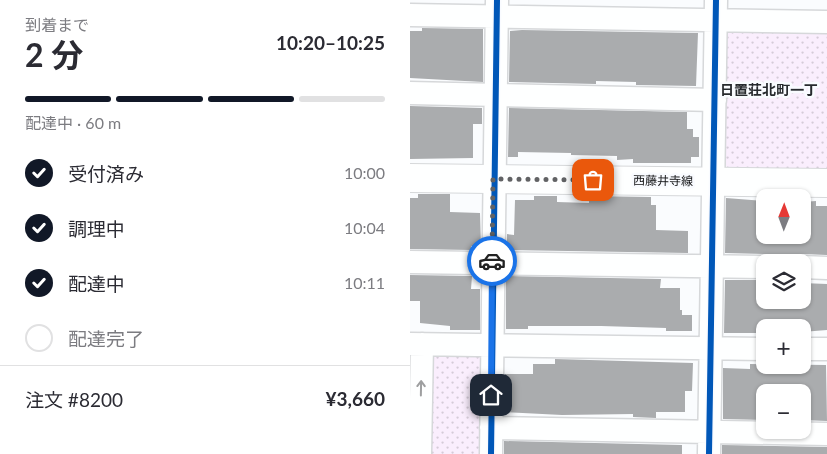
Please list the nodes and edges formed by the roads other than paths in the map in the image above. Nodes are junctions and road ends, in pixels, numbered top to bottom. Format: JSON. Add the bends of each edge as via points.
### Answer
{"nodes":[{"id":1,"x":497,"y":8,"type":"edge"},
{"id":2,"x":716,"y":10,"type":"edge"},
{"id":3,"x":410,"y":15,"type":"edge"},
{"id":4,"x":827,"y":22,"type":"edge"},
{"id":5,"x":410,"y":93,"type":"edge"},
{"id":6,"x":495,"y":95,"type":"junction"},
{"id":7,"x":715,"y":100,"type":"junction"},
{"id":8,"x":410,"y":178,"type":"edge"},
{"id":9,"x":493,"y":179,"type":"junction"},
{"id":10,"x":713,"y":182,"type":"junction"},
{"id":11,"x":827,"y":183,"type":"edge"},
{"id":12,"x":410,"y":262,"type":"edge"},
{"id":13,"x":492,"y":263,"type":"junction"},
{"id":14,"x":712,"y":266,"type":"junction"},
{"id":15,"x":756,"y":267,"type":"edge"},
{"id":16,"x":811,"y":267,"type":"edge"},
{"id":17,"x":827,"y":268,"type":"edge"},
{"id":18,"x":416,"y":344,"type":"edge"},
{"id":19,"x":491,"y":344,"type":"junction"},
{"id":20,"x":711,"y":348,"type":"junction"},
{"id":21,"x":756,"y":348,"type":"edge"},
{"id":22,"x":811,"y":349,"type":"edge"},
{"id":23,"x":827,"y":349,"type":"edge"},
{"id":24,"x":415,"y":427,"type":"edge"},
{"id":25,"x":491,"y":428,"type":"junction"},
{"id":26,"x":710,"y":431,"type":"junction"},
{"id":27,"x":827,"y":434,"type":"edge"},
{"id":28,"x":420,"y":454,"type":"edge"},
{"id":29,"x":491,"y":454,"type":"edge"},
{"id":30,"x":709,"y":454,"type":"edge"}],
"edges":[{"from":1,"to":2,"type":"street"},
{"from":1,"to":3,"type":"street"},
{"from":1,"to":6,"type":"street"},
{"from":2,"to":4,"type":"street"},
{"from":2,"to":7,"type":"street"},
{"from":5,"to":6,"type":"street"},
{"from":6,"to":7,"type":"street"},
{"from":6,"to":9,"type":"street"},
{"from":7,"to":10,"type":"street"},
{"from":8,"to":9,"type":"main road","name":"西藤井寺線"},
{"from":9,"to":10,"type":"main road","name":"西藤井寺線"},
{"from":9,"to":13,"type":"street"},
{"from":10,"to":11,"type":"main road","name":"西藤井寺線"},
{"from":10,"to":14,"type":"street"},
{"from":12,"to":13,"type":"street"},
{"from":13,"to":14,"type":"street"},
{"from":13,"to":19,"type":"street"},
{"from":14,"to":15,"type":"street"},
{"from":14,"to":20,"type":"street"},
{"from":16,"to":17,"type":"street"},
{"from":18,"to":19,"type":"street"},
{"from":24,"to":18,"type":"street","one_way":true},
{"from":19,"to":20,"type":"street"},
{"from":19,"to":25,"type":"street"},
{"from":20,"to":21,"type":"street"},
{"from":20,"to":26,"type":"street"},
{"from":22,"to":23,"type":"street"},
{"from":24,"to":28,"type":"street"},
{"from":25,"to":26,"type":"street"},
{"from":25,"to":29,"type":"street"},
{"from":26,"to":27,"type":"street"},
{"from":26,"to":30,"type":"street"}]}
